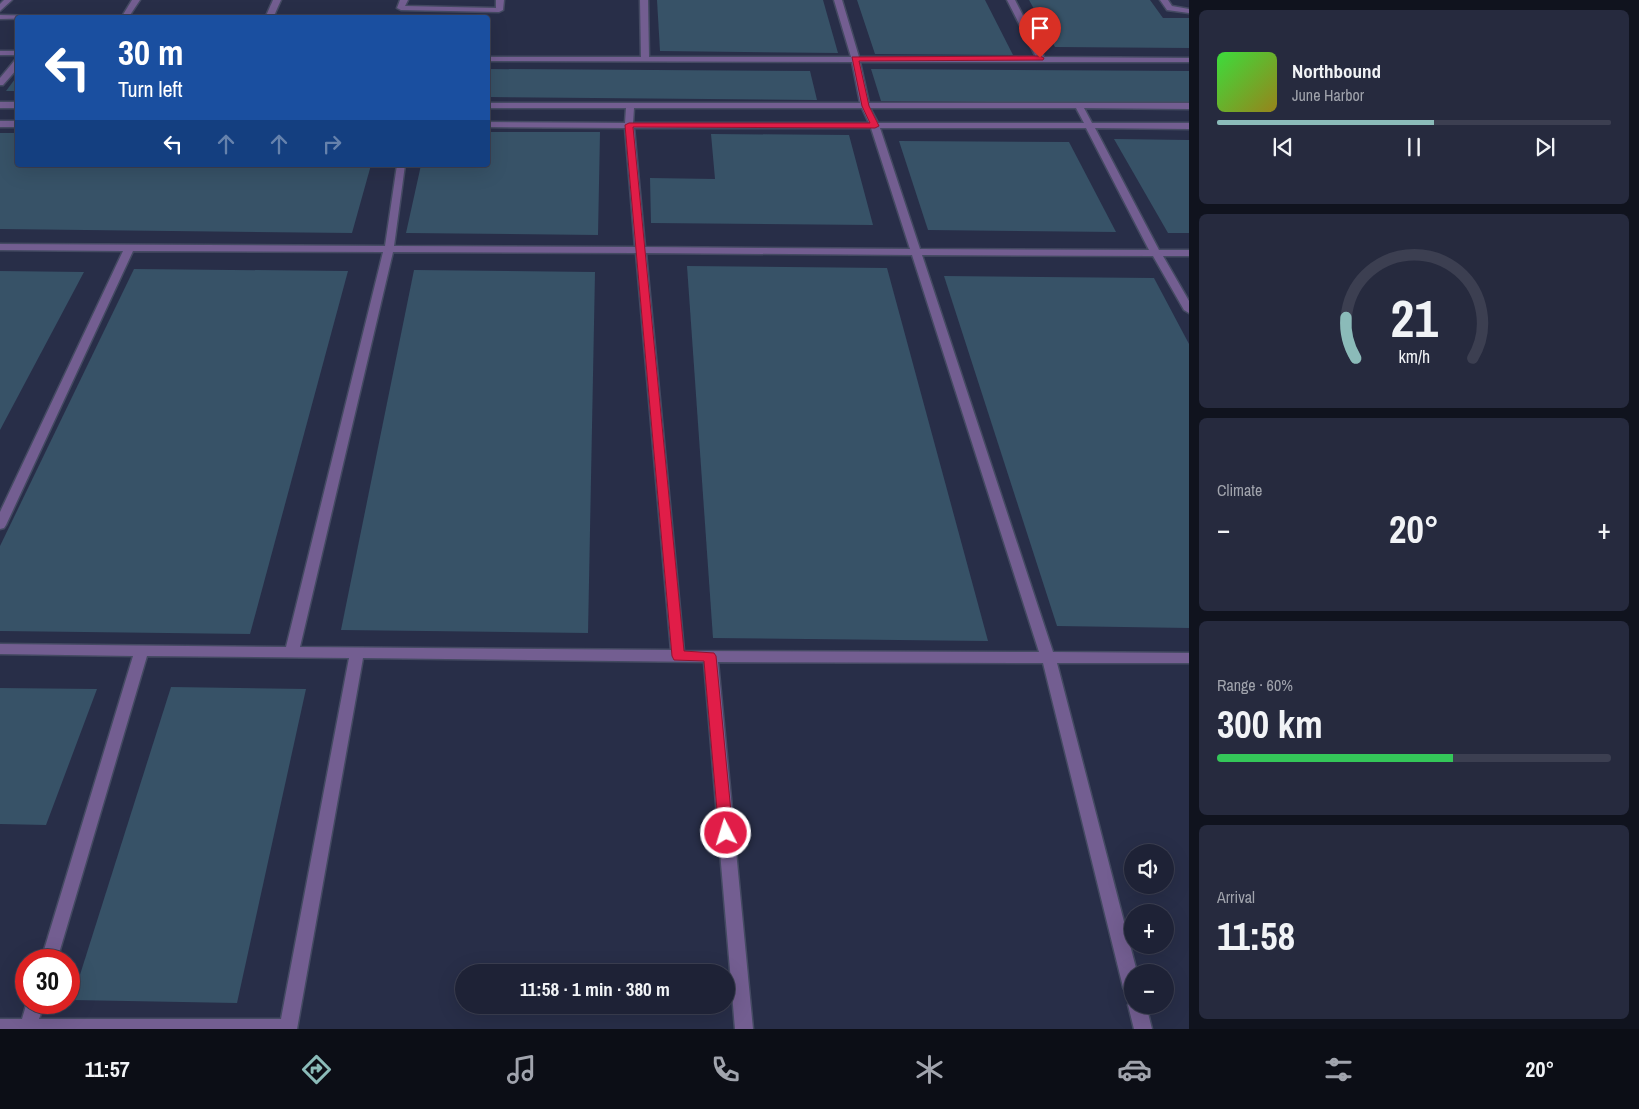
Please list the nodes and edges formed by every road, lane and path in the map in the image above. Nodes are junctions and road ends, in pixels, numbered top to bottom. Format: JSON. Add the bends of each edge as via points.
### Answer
{"nodes":[{"id":1,"x":8,"y":0,"type":"edge"},
{"id":2,"x":136,"y":0,"type":"edge"},
{"id":3,"x":277,"y":0,"type":"edge"},
{"id":4,"x":404,"y":0,"type":"edge"},
{"id":5,"x":500,"y":0,"type":"edge"},
{"id":6,"x":644,"y":0,"type":"edge"},
{"id":7,"x":838,"y":0,"type":"edge"},
{"id":8,"x":1011,"y":0,"type":"edge"},
{"id":9,"x":1164,"y":0,"type":"edge"},
{"id":10,"x":0,"y":9,"type":"edge"},
{"id":11,"x":1189,"y":11,"type":"edge"},
{"id":12,"x":126,"y":15,"type":"edge"},
{"id":13,"x":270,"y":15,"type":"edge"},
{"id":14,"x":0,"y":17,"type":"edge"},
{"id":15,"x":15,"y":17,"type":"edge"},
{"id":16,"x":0,"y":53,"type":"edge"},
{"id":17,"x":15,"y":53,"type":"edge"},
{"id":18,"x":855,"y":58,"type":"junction"},
{"id":19,"x":1040,"y":58,"type":"junction"},
{"id":20,"x":490,"y":59,"type":"edge"},
{"id":21,"x":645,"y":59,"type":"junction"},
{"id":22,"x":1189,"y":60,"type":"edge"},
{"id":23,"x":15,"y":66,"type":"edge"},
{"id":24,"x":0,"y":83,"type":"edge"},
{"id":25,"x":0,"y":105,"type":"edge"},
{"id":26,"x":15,"y":105,"type":"edge"},
{"id":27,"x":490,"y":105,"type":"edge"},
{"id":28,"x":630,"y":105,"type":"junction"},
{"id":29,"x":866,"y":106,"type":"junction"},
{"id":30,"x":1078,"y":106,"type":"junction"},
{"id":31,"x":1189,"y":106,"type":"edge"},
{"id":32,"x":0,"y":124,"type":"edge"},
{"id":33,"x":15,"y":124,"type":"edge"},
{"id":34,"x":490,"y":125,"type":"edge"},
{"id":35,"x":629,"y":125,"type":"junction"},
{"id":36,"x":875,"y":126,"type":"junction"},
{"id":37,"x":1089,"y":126,"type":"junction"},
{"id":38,"x":1189,"y":126,"type":"edge"},
{"id":39,"x":401,"y":167,"type":"edge"},
{"id":40,"x":0,"y":247,"type":"edge"},
{"id":41,"x":130,"y":248,"type":"junction"},
{"id":42,"x":389,"y":249,"type":"junction"},
{"id":43,"x":640,"y":251,"type":"junction"},
{"id":44,"x":917,"y":252,"type":"junction"},
{"id":45,"x":1156,"y":253,"type":"junction"},
{"id":46,"x":1189,"y":253,"type":"edge"},
{"id":47,"x":1189,"y":310,"type":"edge"},
{"id":48,"x":0,"y":525,"type":"edge"},
{"id":49,"x":0,"y":649,"type":"edge"},
{"id":50,"x":142,"y":650,"type":"junction"},
{"id":51,"x":292,"y":652,"type":"junction"},
{"id":52,"x":357,"y":653,"type":"junction"},
{"id":53,"x":678,"y":656,"type":"junction"},
{"id":54,"x":710,"y":656,"type":"junction"},
{"id":55,"x":1048,"y":657,"type":"junction"},
{"id":56,"x":1189,"y":658,"type":"edge"},
{"id":57,"x":52,"y":949,"type":"edge"},
{"id":58,"x":1126,"y":964,"type":"edge"},
{"id":59,"x":32,"y":1014,"type":"edge"},
{"id":60,"x":1139,"y":1014,"type":"edge"},
{"id":61,"x":0,"y":1028,"type":"edge"},
{"id":62,"x":28,"y":1028,"type":"edge"},
{"id":63,"x":288,"y":1028,"type":"edge"},
{"id":64,"x":744,"y":1029,"type":"edge"},
{"id":65,"x":1143,"y":1029,"type":"edge"}],
"edges":[{"from":1,"to":10,"type":"street"},
{"from":2,"to":12,"type":"street"},
{"from":3,"to":13,"type":"street"},
{"from":4,"to":5,"type":"street","via":[[401,8],[499,10]]},
{"from":6,"to":21,"type":"street"},
{"from":7,"to":18,"type":"street"},
{"from":8,"to":19,"type":"street"},
{"from":9,"to":11,"type":"street","via":[[1170,8]]},
{"from":14,"to":15,"type":"street"},
{"from":16,"to":17,"type":"street"},
{"from":18,"to":19,"type":"street"},
{"from":18,"to":21,"type":"street"},
{"from":18,"to":29,"type":"street"},
{"from":19,"to":22,"type":"street"},
{"from":20,"to":21,"type":"street"},
{"from":23,"to":24,"type":"street"},
{"from":25,"to":26,"type":"street"},
{"from":27,"to":28,"type":"street"},
{"from":28,"to":29,"type":"street"},
{"from":28,"to":35,"type":"street"},
{"from":29,"to":30,"type":"street"},
{"from":29,"to":36,"type":"street"},
{"from":30,"to":31,"type":"street"},
{"from":30,"to":37,"type":"street"},
{"from":32,"to":33,"type":"street"},
{"from":34,"to":35,"type":"street"},
{"from":35,"to":36,"type":"street"},
{"from":35,"to":43,"type":"street"},
{"from":36,"to":37,"type":"street"},
{"from":36,"to":44,"type":"street"},
{"from":37,"to":38,"type":"street"},
{"from":37,"to":45,"type":"street"},
{"from":39,"to":42,"type":"street"},
{"from":40,"to":41,"type":"street"},
{"from":41,"to":42,"type":"street"},
{"from":41,"to":48,"type":"street"},
{"from":42,"to":43,"type":"street"},
{"from":42,"to":51,"type":"street"},
{"from":43,"to":44,"type":"street"},
{"from":43,"to":53,"type":"street"},
{"from":44,"to":45,"type":"street"},
{"from":44,"to":55,"type":"street"},
{"from":45,"to":46,"type":"street"},
{"from":45,"to":47,"type":"street"},
{"from":49,"to":50,"type":"street"},
{"from":50,"to":51,"type":"street"},
{"from":50,"to":57,"type":"street"},
{"from":51,"to":52,"type":"street"},
{"from":52,"to":53,"type":"street"},
{"from":52,"to":63,"type":"street"},
{"from":53,"to":54,"type":"street"},
{"from":54,"to":55,"type":"street"},
{"from":54,"to":64,"type":"street"},
{"from":55,"to":56,"type":"street"},
{"from":55,"to":58,"type":"street"},
{"from":59,"to":62,"type":"street"},
{"from":60,"to":65,"type":"street"},
{"from":61,"to":62,"type":"street"},
{"from":62,"to":63,"type":"street"}]}
